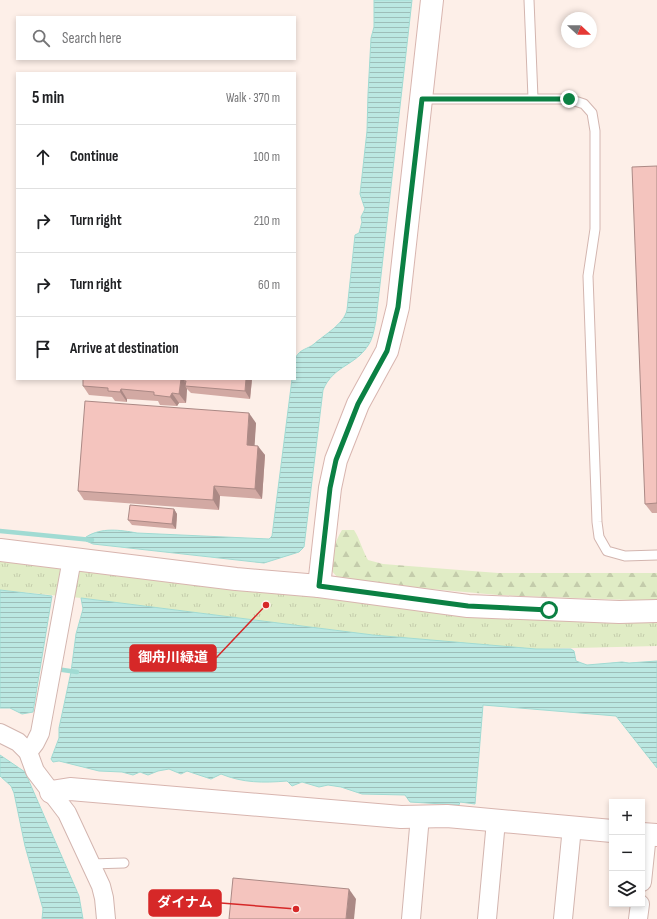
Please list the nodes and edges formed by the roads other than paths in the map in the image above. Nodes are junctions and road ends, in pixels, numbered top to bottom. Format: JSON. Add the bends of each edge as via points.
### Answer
{"nodes":[{"id":1,"x":432,"y":0,"type":"edge"},
{"id":2,"x":529,"y":0,"type":"edge"},
{"id":3,"x":533,"y":98,"type":"junction"},
{"id":4,"x":422,"y":99,"type":"junction"},
{"id":5,"x":0,"y":550,"type":"edge"},
{"id":6,"x":657,"y":555,"type":"edge"},
{"id":7,"x":72,"y":559,"type":"junction"},
{"id":8,"x":319,"y":586,"type":"junction"},
{"id":9,"x":657,"y":611,"type":"edge"},
{"id":10,"x":0,"y":733,"type":"edge"},
{"id":11,"x":28,"y":752,"type":"junction"},
{"id":12,"x":51,"y":792,"type":"junction"},
{"id":13,"x":420,"y":816,"type":"junction"},
{"id":14,"x":496,"y":821,"type":"junction"},
{"id":15,"x":572,"y":828,"type":"junction"},
{"id":16,"x":609,"y":831,"type":"edge"},
{"id":17,"x":648,"y":835,"type":"edge"},
{"id":18,"x":124,"y":863,"type":"dead end"},
{"id":19,"x":91,"y":864,"type":"junction"},
{"id":20,"x":643,"y":871,"type":"edge"},
{"id":21,"x":640,"y":907,"type":"edge"},
{"id":22,"x":106,"y":919,"type":"edge"},
{"id":23,"x":411,"y":919,"type":"edge"},
{"id":24,"x":488,"y":919,"type":"edge"},
{"id":25,"x":563,"y":919,"type":"edge"},
{"id":26,"x":638,"y":919,"type":"edge"}],
"edges":[{"from":1,"to":4,"type":"street"},
{"from":2,"to":3,"type":"lane"},
{"from":3,"to":4,"type":"lane"},
{"from":3,"to":6,"type":"lane","via":[[569,99],[584,104],[592,113],[595,131],[595,229],[588,276],[596,522],[599,537],[607,551],[625,556]]},
{"from":4,"to":8,"type":"street","via":[[393,331],[387,351],[358,404],[336,460],[330,488]]},
{"from":5,"to":7,"type":"street"},
{"from":7,"to":8,"type":"street","via":[[236,579]]},
{"from":7,"to":11,"type":"street","via":[[40,733]]},
{"from":8,"to":9,"type":"street","via":[[468,606],[611,612]]},
{"from":10,"to":11,"type":"street","via":[[18,742]]},
{"from":11,"to":12,"type":"street","via":[[35,771]]},
{"from":12,"to":13,"type":"street","via":[[70,789],[401,817]]},
{"from":12,"to":19,"type":"street","via":[[67,813]]},
{"from":13,"to":14,"type":"street"},
{"from":13,"to":23,"type":"street"},
{"from":14,"to":15,"type":"street"},
{"from":14,"to":24,"type":"street"},
{"from":15,"to":16,"type":"street"},
{"from":15,"to":25,"type":"street"},
{"from":17,"to":20,"type":"street"},
{"from":18,"to":19,"type":"lane"},
{"from":19,"to":22,"type":"street","via":[[104,898]]},
{"from":21,"to":26,"type":"street"}]}
